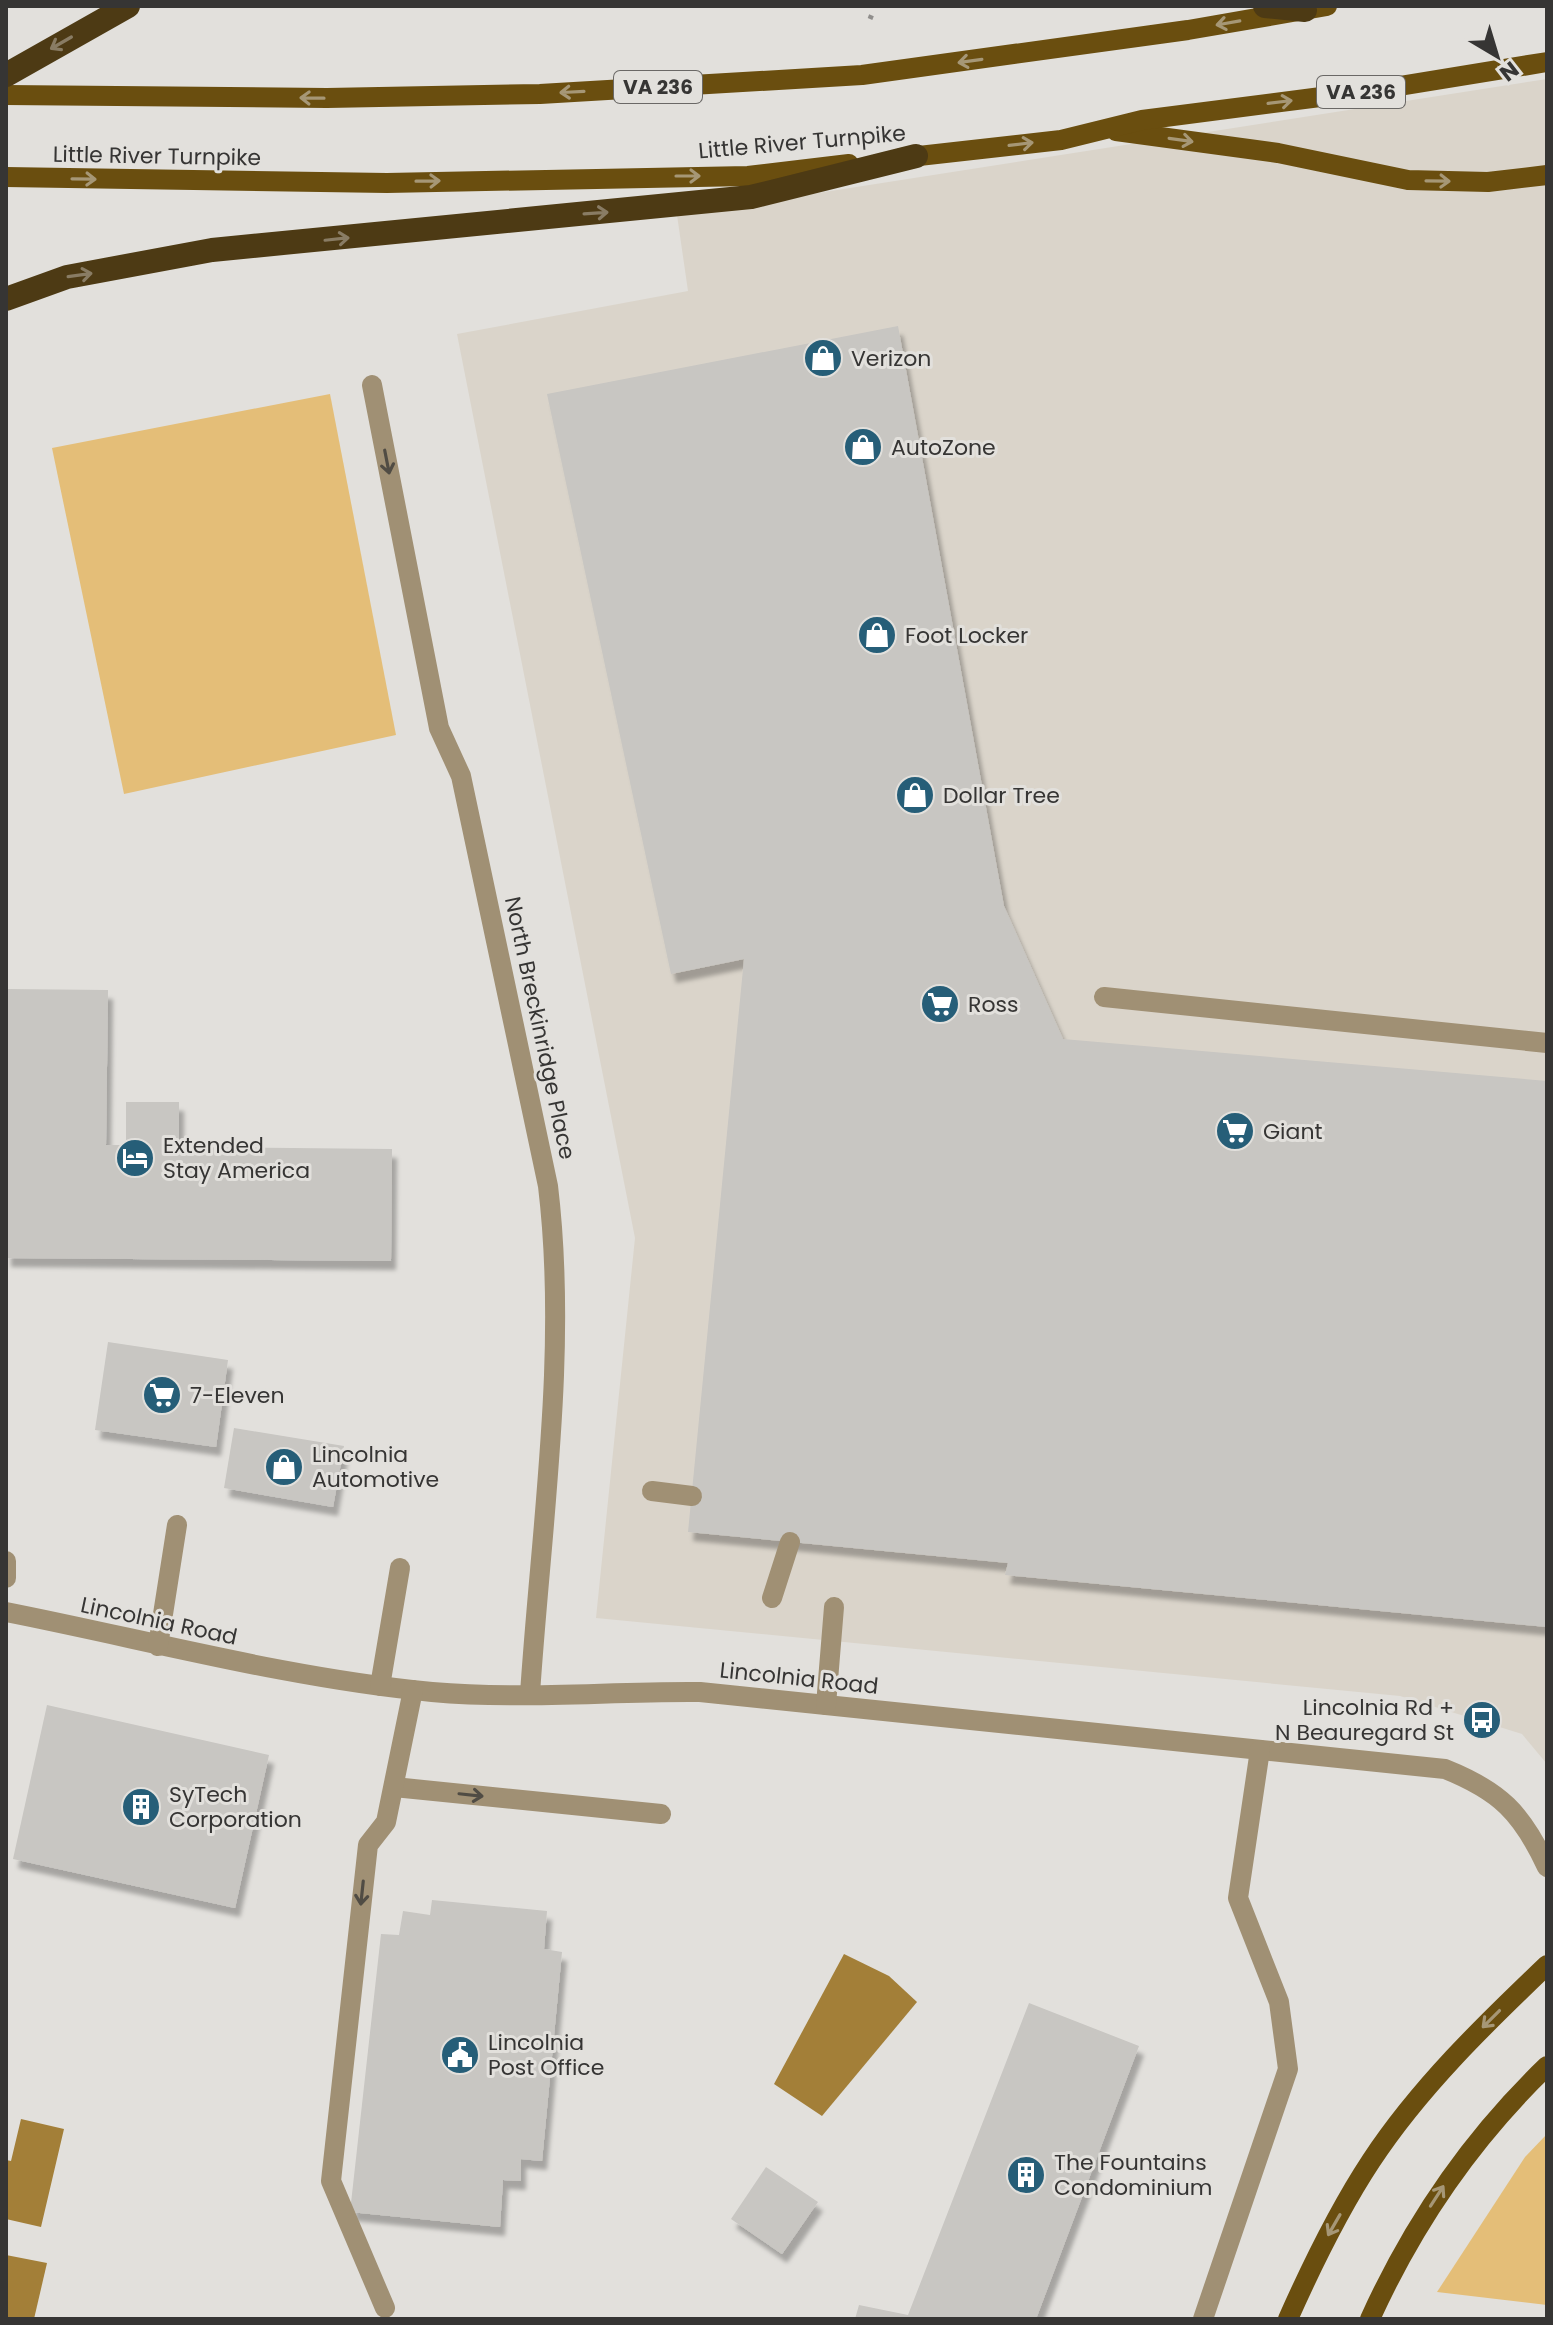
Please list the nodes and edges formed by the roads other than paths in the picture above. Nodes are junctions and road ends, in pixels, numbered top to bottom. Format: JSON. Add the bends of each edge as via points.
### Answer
{"nodes":[{"id":1,"x":1265,"y":6,"type":"edge"},
{"id":2,"x":1316,"y":8,"type":"edge"},
{"id":3,"x":122,"y":9,"type":"edge"},
{"id":4,"x":1547,"y":62,"type":"edge"},
{"id":5,"x":6,"y":75,"type":"edge"},
{"id":6,"x":6,"y":95,"type":"edge"},
{"id":7,"x":1104,"y":129,"type":"junction"},
{"id":8,"x":916,"y":156,"type":"junction"},
{"id":9,"x":1547,"y":175,"type":"edge"},
{"id":10,"x":6,"y":177,"type":"edge"},
{"id":11,"x":6,"y":299,"type":"edge"},
{"id":12,"x":372,"y":385,"type":"dead end"},
{"id":13,"x":1104,"y":997,"type":"dead end"},
{"id":14,"x":1547,"y":1043,"type":"edge"},
{"id":15,"x":652,"y":1491,"type":"dead end"},
{"id":16,"x":692,"y":1496,"type":"dead end"},
{"id":17,"x":177,"y":1525,"type":"dead end"},
{"id":18,"x":790,"y":1542,"type":"dead end"},
{"id":19,"x":6,"y":1561,"type":"edge"},
{"id":20,"x":400,"y":1568,"type":"dead end"},
{"id":21,"x":6,"y":1578,"type":"edge"},
{"id":22,"x":772,"y":1598,"type":"dead end"},
{"id":23,"x":834,"y":1607,"type":"dead end"},
{"id":24,"x":6,"y":1612,"type":"edge"},
{"id":25,"x":158,"y":1646,"type":"junction"},
{"id":26,"x":380,"y":1686,"type":"junction"},
{"id":27,"x":413,"y":1690,"type":"junction"},
{"id":28,"x":530,"y":1694,"type":"junction"},
{"id":29,"x":826,"y":1705,"type":"junction"},
{"id":30,"x":1260,"y":1750,"type":"junction"},
{"id":31,"x":394,"y":1787,"type":"junction"},
{"id":32,"x":661,"y":1814,"type":"dead end"},
{"id":33,"x":1547,"y":1867,"type":"edge"},
{"id":34,"x":1547,"y":1965,"type":"edge"},
{"id":35,"x":1547,"y":2066,"type":"edge"},
{"id":36,"x":385,"y":2308,"type":"dead end"},
{"id":37,"x":1203,"y":2319,"type":"edge"},
{"id":38,"x":1288,"y":2319,"type":"edge"},
{"id":39,"x":1370,"y":2319,"type":"edge"}],
"edges":[{"from":1,"to":2,"type":"highway"},
{"from":2,"to":6,"type":"main road","number":"VA 236","one_way":true,"via":[[862,75],[540,94]]},
{"from":3,"to":5,"type":"highway","one_way":true},
{"from":7,"to":4,"type":"main road","name":"Little River Turnpike","number":"VA 236","one_way":true},
{"from":8,"to":7,"type":"main road","name":"Little River Turnpike","number":"VA 236","one_way":true,"via":[[1061,140]]},
{"from":7,"to":9,"type":"main road","one_way":true,"via":[[1278,153],[1408,180],[1488,182]]},
{"from":10,"to":8,"type":"main road","name":"Little River Turnpike","number":"VA 236","one_way":true,"via":[[387,183],[748,176]]},
{"from":11,"to":8,"type":"highway","one_way":true,"via":[[67,277],[212,250],[751,197]]},
{"from":12,"to":28,"type":"street","name":"North Breckinridge Place","one_way":true,"via":[[439,728],[461,776],[548,1186],[558,1314]]},
{"from":13,"to":14,"type":"street"},
{"from":15,"to":16,"type":"street"},
{"from":17,"to":25,"type":"street"},
{"from":18,"to":22,"type":"street"},
{"from":19,"to":21,"type":"street"},
{"from":20,"to":26,"type":"street"},
{"from":23,"to":29,"type":"street"},
{"from":24,"to":25,"type":"street","name":"Lincolnia Road"},
{"from":25,"to":26,"type":"street","name":"Lincolnia Road"},
{"from":26,"to":27,"type":"street","name":"Lincolnia Road"},
{"from":27,"to":28,"type":"street","name":"Lincolnia Road"},
{"from":27,"to":31,"type":"street"},
{"from":28,"to":29,"type":"street","name":"Lincolnia Road","via":[[700,1692]]},
{"from":29,"to":30,"type":"street","name":"Lincolnia Road"},
{"from":30,"to":33,"type":"street","name":"Lincolnia Road","via":[[1445,1769],[1470,1779],[1510,1806],[1532,1834]]},
{"from":30,"to":37,"type":"street","via":[[1238,1898],[1279,2002],[1288,2069]]},
{"from":31,"to":32,"type":"street","one_way":true},
{"from":31,"to":36,"type":"street","one_way":true,"via":[[386,1822],[368,1845],[331,2181]]},
{"from":34,"to":38,"type":"main road","one_way":true,"via":[[1442,2071],[1372,2160],[1317,2254]]},
{"from":39,"to":35,"type":"main road","one_way":true,"via":[[1409,2239],[1445,2184]]}]}
